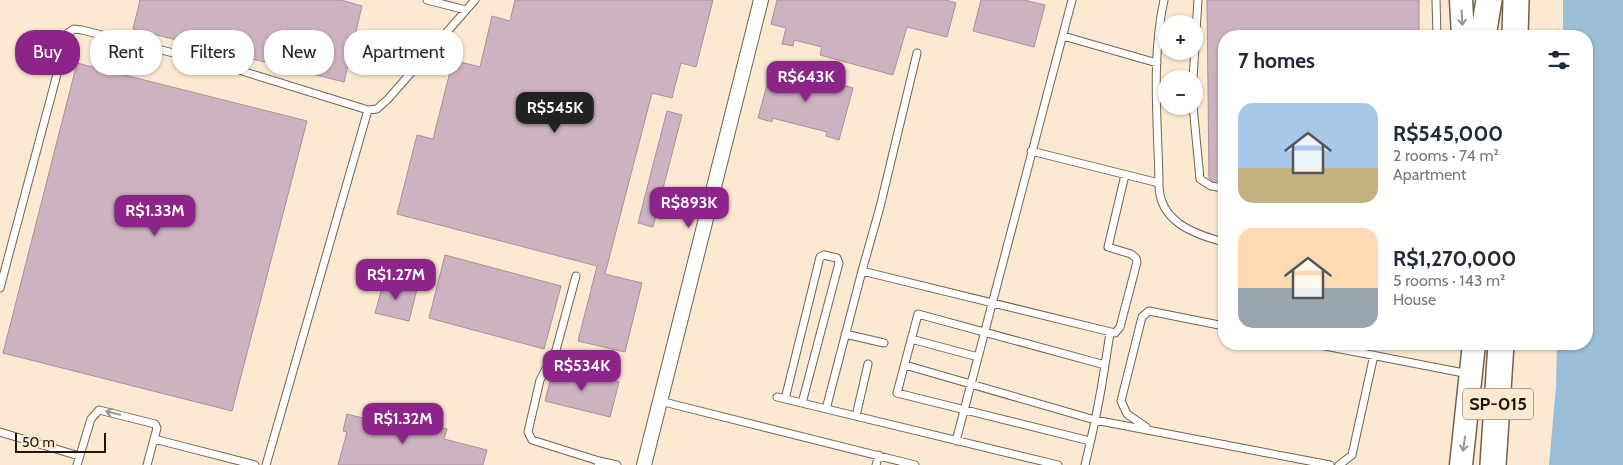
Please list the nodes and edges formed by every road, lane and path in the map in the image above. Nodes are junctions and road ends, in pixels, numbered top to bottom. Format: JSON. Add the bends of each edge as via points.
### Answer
{"nodes":[{"id":1,"x":427,"y":0,"type":"edge"},
{"id":2,"x":475,"y":0,"type":"edge"},
{"id":3,"x":761,"y":0,"type":"edge"},
{"id":4,"x":1072,"y":0,"type":"edge"},
{"id":5,"x":1164,"y":0,"type":"edge"},
{"id":6,"x":1198,"y":0,"type":"edge"},
{"id":7,"x":1436,"y":0,"type":"edge"},
{"id":8,"x":1461,"y":0,"type":"edge"},
{"id":9,"x":1482,"y":0,"type":"edge"},
{"id":10,"x":1490,"y":0,"type":"edge"},
{"id":11,"x":1516,"y":0,"type":"edge"},
{"id":12,"x":466,"y":10,"type":"junction"},
{"id":13,"x":448,"y":30,"type":"edge"},
{"id":14,"x":1437,"y":30,"type":"edge"},
{"id":15,"x":1463,"y":30,"type":"edge"},
{"id":16,"x":1482,"y":30,"type":"edge"},
{"id":17,"x":1483,"y":30,"type":"edge"},
{"id":18,"x":1515,"y":30,"type":"edge"},
{"id":19,"x":1063,"y":36,"type":"junction"},
{"id":20,"x":917,"y":52,"type":"dead end"},
{"id":21,"x":1157,"y":63,"type":"junction"},
{"id":22,"x":1194,"y":70,"type":"edge"},
{"id":23,"x":408,"y":75,"type":"edge"},
{"id":24,"x":368,"y":110,"type":"junction"},
{"id":25,"x":1194,"y":115,"type":"edge"},
{"id":26,"x":1031,"y":151,"type":"junction"},
{"id":27,"x":1124,"y":175,"type":"junction"},
{"id":28,"x":1159,"y":183,"type":"junction"},
{"id":29,"x":1218,"y":187,"type":"edge"},
{"id":30,"x":1218,"y":241,"type":"edge"},
{"id":31,"x":862,"y":271,"type":"junction"},
{"id":32,"x":576,"y":276,"type":"dead end"},
{"id":33,"x":0,"y":288,"type":"edge"},
{"id":34,"x":993,"y":303,"type":"junction"},
{"id":35,"x":1218,"y":325,"type":"edge"},
{"id":36,"x":1110,"y":332,"type":"junction"},
{"id":37,"x":983,"y":333,"type":"junction"},
{"id":38,"x":845,"y":334,"type":"junction"},
{"id":39,"x":911,"y":339,"type":"junction"},
{"id":40,"x":884,"y":343,"type":"dead end"},
{"id":41,"x":1344,"y":350,"type":"edge"},
{"id":42,"x":1473,"y":350,"type":"edge"},
{"id":43,"x":1501,"y":350,"type":"edge"},
{"id":44,"x":1374,"y":356,"type":"junction"},
{"id":45,"x":978,"y":357,"type":"junction"},
{"id":46,"x":868,"y":364,"type":"dead end"},
{"id":47,"x":905,"y":365,"type":"junction"},
{"id":48,"x":1105,"y":365,"type":"junction"},
{"id":49,"x":1471,"y":375,"type":"junction"},
{"id":50,"x":971,"y":384,"type":"junction"},
{"id":51,"x":777,"y":397,"type":"dead end"},
{"id":52,"x":785,"y":399,"type":"junction"},
{"id":53,"x":660,"y":401,"type":"junction"},
{"id":54,"x":802,"y":403,"type":"junction"},
{"id":55,"x":826,"y":409,"type":"junction"},
{"id":56,"x":965,"y":410,"type":"junction"},
{"id":57,"x":856,"y":416,"type":"junction"},
{"id":58,"x":1095,"y":420,"type":"junction"},
{"id":59,"x":1147,"y":428,"type":"junction"},
{"id":60,"x":0,"y":432,"type":"edge"},
{"id":61,"x":154,"y":439,"type":"junction"},
{"id":62,"x":956,"y":441,"type":"junction"},
{"id":63,"x":1090,"y":441,"type":"junction"},
{"id":64,"x":879,"y":455,"type":"junction"},
{"id":65,"x":79,"y":456,"type":"junction"},
{"id":66,"x":599,"y":463,"type":"edge"},
{"id":67,"x":77,"y":465,"type":"edge"},
{"id":68,"x":147,"y":465,"type":"edge"},
{"id":69,"x":255,"y":465,"type":"edge"},
{"id":70,"x":266,"y":465,"type":"edge"},
{"id":71,"x":617,"y":465,"type":"edge"},
{"id":72,"x":644,"y":465,"type":"edge"},
{"id":73,"x":876,"y":465,"type":"edge"},
{"id":74,"x":915,"y":465,"type":"edge"},
{"id":75,"x":1058,"y":465,"type":"edge"},
{"id":76,"x":1085,"y":465,"type":"edge"},
{"id":77,"x":1330,"y":465,"type":"edge"},
{"id":78,"x":1339,"y":465,"type":"edge"},
{"id":79,"x":1461,"y":465,"type":"edge"},
{"id":80,"x":1493,"y":465,"type":"edge"}],
"edges":[{"from":1,"to":12,"type":"lane"},
{"from":2,"to":12,"type":"lane"},
{"from":3,"to":53,"type":"street"},
{"from":4,"to":19,"type":"lane"},
{"from":5,"to":21,"type":"lane"},
{"from":6,"to":22,"type":"lane"},
{"from":7,"to":14,"type":"lane"},
{"from":8,"to":15,"type":"highway","one_way":true},
{"from":9,"to":16,"type":"highway"},
{"from":10,"to":17,"type":"highway"},
{"from":11,"to":18,"type":"highway"},
{"from":12,"to":13,"type":"lane"},
{"from":19,"to":21,"type":"lane"},
{"from":19,"to":26,"type":"lane"},
{"from":20,"to":31,"type":"lane"},
{"from":21,"to":28,"type":"lane"},
{"from":23,"to":24,"type":"lane","via":[[377,109]]},
{"from":24,"to":33,"type":"lane","via":[[229,67],[74,29],[64,42]]},
{"from":24,"to":70,"type":"lane"},
{"from":25,"to":29,"type":"lane","via":[[1200,179]]},
{"from":26,"to":27,"type":"lane"},
{"from":26,"to":34,"type":"lane"},
{"from":27,"to":28,"type":"lane"},
{"from":27,"to":36,"type":"lane","via":[[1108,248],[1132,254],[1137,262],[1120,327],[1115,333]]},
{"from":28,"to":30,"type":"lane","via":[[1158,198],[1180,225]]},
{"from":31,"to":34,"type":"lane"},
{"from":31,"to":38,"type":"lane"},
{"from":32,"to":66,"type":"lane","via":[[556,350],[540,380],[528,432],[532,440]]},
{"from":34,"to":36,"type":"lane"},
{"from":34,"to":37,"type":"lane"},
{"from":35,"to":59,"type":"lane","via":[[1149,311],[1142,317],[1121,401],[1127,414]]},
{"from":36,"to":48,"type":"lane"},
{"from":37,"to":39,"type":"lane","via":[[918,314]]},
{"from":37,"to":45,"type":"lane"},
{"from":37,"to":48,"type":"lane"},
{"from":38,"to":40,"type":"lane"},
{"from":38,"to":55,"type":"lane"},
{"from":39,"to":45,"type":"lane"},
{"from":39,"to":47,"type":"lane"},
{"from":41,"to":44,"type":"lane"},
{"from":42,"to":49,"type":"highway"},
{"from":43,"to":80,"type":"highway","number":"SP-015"},
{"from":44,"to":49,"type":"lane"},
{"from":44,"to":78,"type":"lane","via":[[1352,455]]},
{"from":45,"to":50,"type":"lane"},
{"from":46,"to":57,"type":"lane"},
{"from":47,"to":50,"type":"lane"},
{"from":47,"to":56,"type":"lane","via":[[897,393]]},
{"from":48,"to":58,"type":"lane"},
{"from":49,"to":79,"type":"highway","one_way":true},
{"from":50,"to":56,"type":"lane"},
{"from":50,"to":58,"type":"lane"},
{"from":51,"to":52,"type":"lane"},
{"from":52,"to":54,"type":"lane"},
{"from":52,"to":54,"type":"lane","via":[[820,257],[837,258],[839,263]]},
{"from":53,"to":64,"type":"lane"},
{"from":53,"to":72,"type":"street"},
{"from":54,"to":55,"type":"lane"},
{"from":55,"to":57,"type":"lane"},
{"from":56,"to":62,"type":"lane"},
{"from":56,"to":63,"type":"lane"},
{"from":57,"to":62,"type":"lane"},
{"from":58,"to":59,"type":"lane"},
{"from":58,"to":63,"type":"lane"},
{"from":59,"to":77,"type":"lane"},
{"from":60,"to":65,"type":"lane"},
{"from":61,"to":65,"type":"lane","one_way":true,"via":[[157,428],[152,422],[99,410],[91,419]]},
{"from":61,"to":68,"type":"lane"},
{"from":61,"to":69,"type":"lane"},
{"from":62,"to":75,"type":"lane"},
{"from":63,"to":76,"type":"lane"},
{"from":64,"to":73,"type":"lane"},
{"from":64,"to":74,"type":"lane"},
{"from":65,"to":67,"type":"lane"},
{"from":66,"to":71,"type":"lane"}]}
